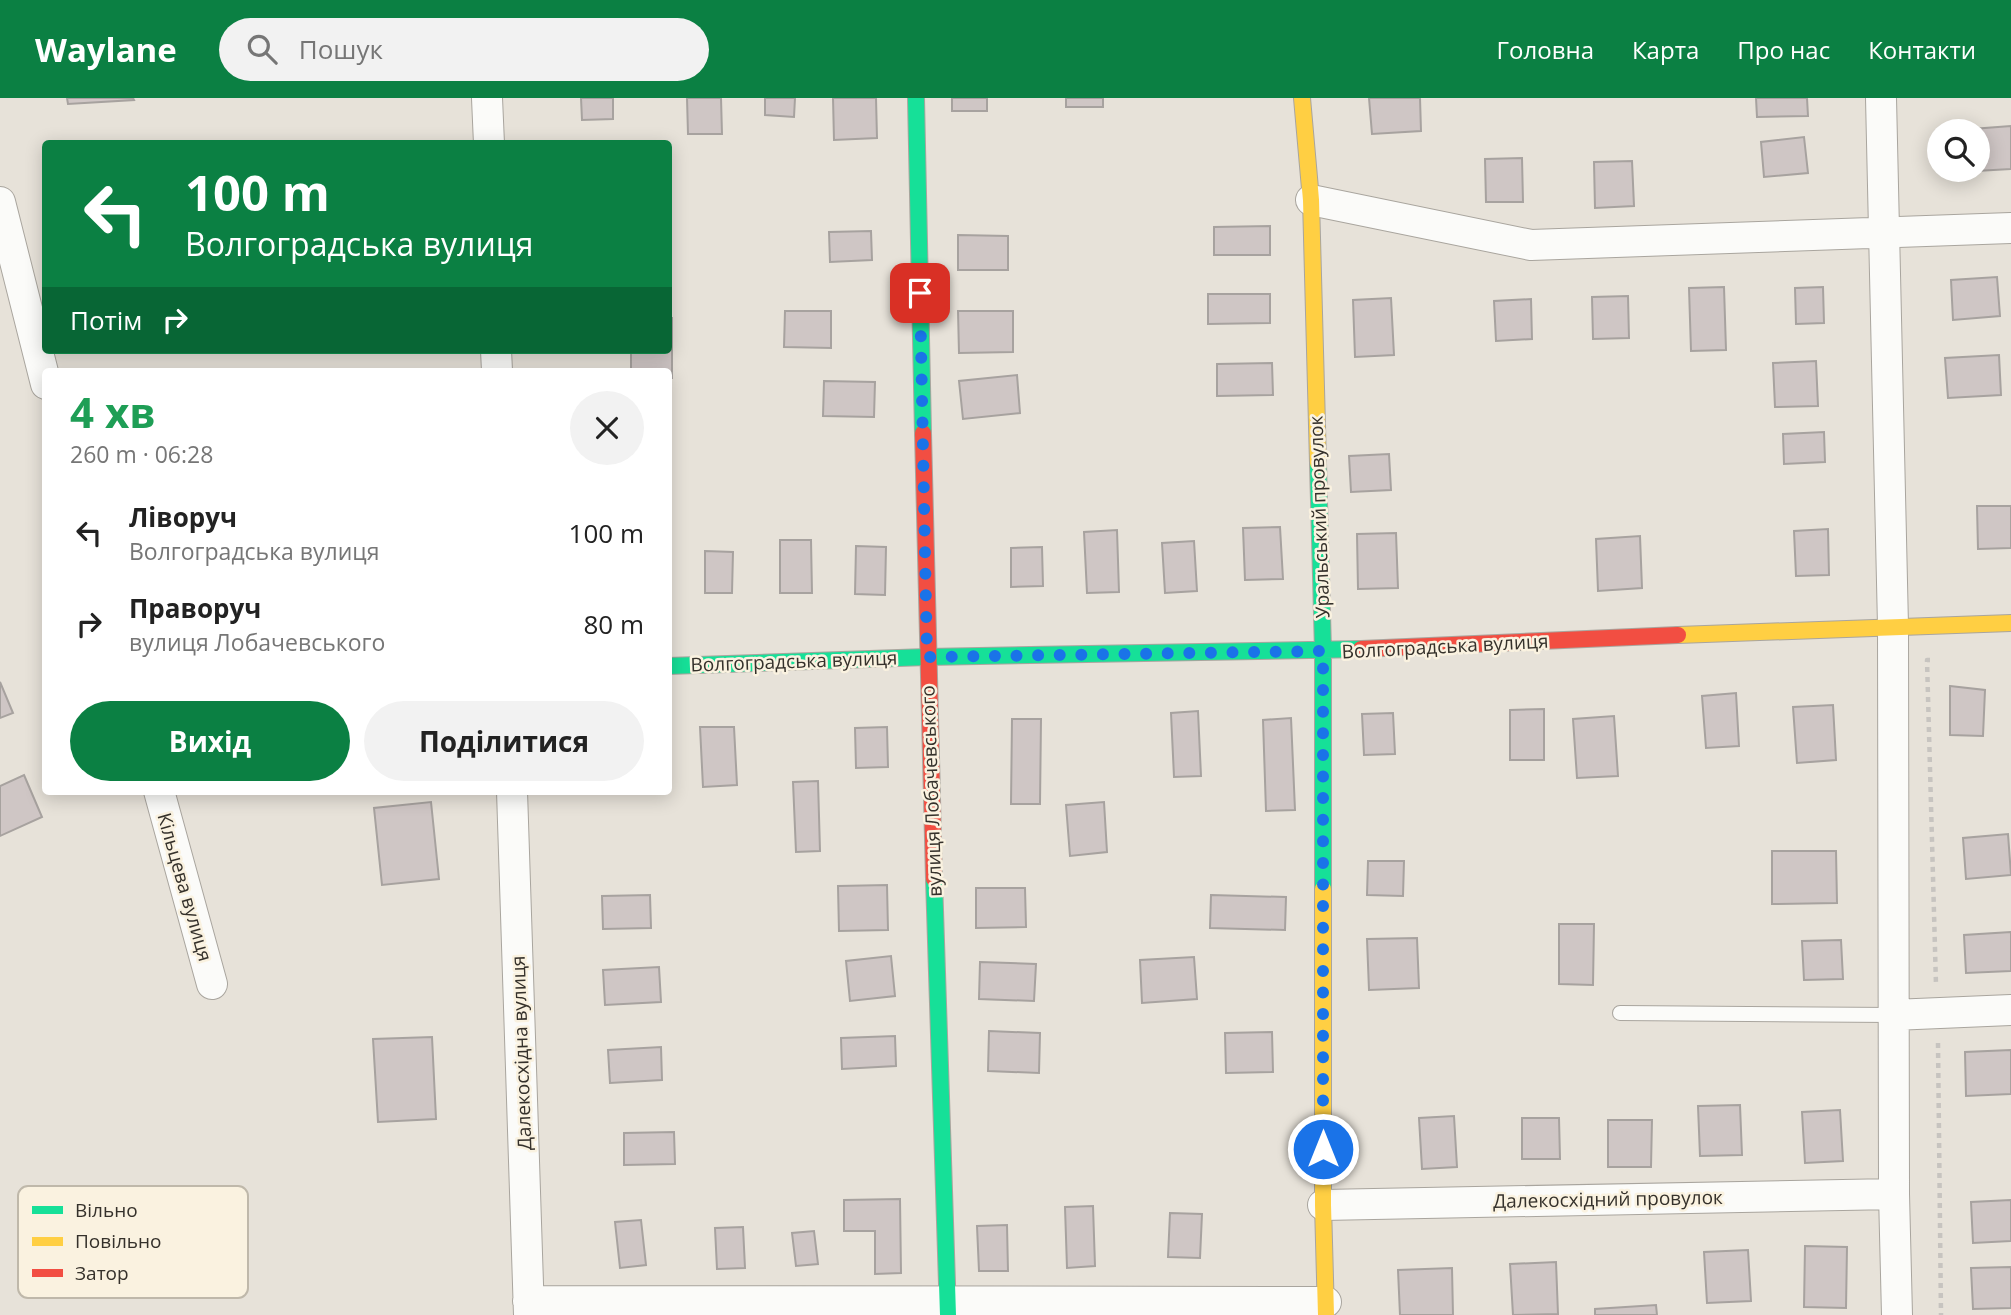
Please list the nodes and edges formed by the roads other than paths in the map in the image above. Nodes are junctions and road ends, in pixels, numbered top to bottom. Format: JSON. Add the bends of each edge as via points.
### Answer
{"nodes":[{"id":1,"x":487,"y":98,"type":"edge"},
{"id":2,"x":916,"y":98,"type":"edge"},
{"id":3,"x":1302,"y":98,"type":"edge"},
{"id":4,"x":1881,"y":98,"type":"edge"},
{"id":5,"x":489,"y":140,"type":"edge"},
{"id":6,"x":1311,"y":200,"type":"junction"},
{"id":7,"x":0,"y":202,"type":"edge"},
{"id":8,"x":2011,"y":228,"type":"edge"},
{"id":9,"x":1884,"y":233,"type":"junction"},
{"id":10,"x":42,"y":368,"type":"edge"},
{"id":11,"x":2011,"y":623,"type":"edge"},
{"id":12,"x":1893,"y":626,"type":"junction"},
{"id":13,"x":1323,"y":651,"type":"junction"},
{"id":14,"x":927,"y":657,"type":"junction"},
{"id":15,"x":672,"y":666,"type":"edge"},
{"id":16,"x":160,"y":795,"type":"edge"},
{"id":17,"x":512,"y":795,"type":"edge"},
{"id":18,"x":212,"y":984,"type":"dead end"},
{"id":19,"x":2011,"y":1010,"type":"edge"},
{"id":20,"x":1620,"y":1013,"type":"dead end"},
{"id":21,"x":1893,"y":1015,"type":"junction"},
{"id":22,"x":1894,"y":1194,"type":"junction"},
{"id":23,"x":1323,"y":1205,"type":"junction"},
{"id":24,"x":529,"y":1308,"type":"edge"},
{"id":25,"x":1326,"y":1308,"type":"edge"},
{"id":26,"x":948,"y":1309,"type":"edge"},
{"id":27,"x":1896,"y":1315,"type":"edge"}],
"edges":[{"from":1,"to":5,"type":"street"},
{"from":2,"to":14,"type":"street","name":"вулиця Лобачевського"},
{"from":3,"to":6,"type":"street","name":"Уральський провулок"},
{"from":4,"to":9,"type":"street"},
{"from":6,"to":9,"type":"street","via":[[1531,245]]},
{"from":6,"to":13,"type":"street","name":"Уральський провулок"},
{"from":7,"to":10,"type":"street"},
{"from":8,"to":9,"type":"street"},
{"from":9,"to":12,"type":"street"},
{"from":11,"to":12,"type":"street","name":"Волгоградська вулиця"},
{"from":12,"to":13,"type":"street","name":"Волгоградська вулиця"},
{"from":12,"to":21,"type":"street"},
{"from":13,"to":14,"type":"street","name":"Волгоградська вулиця"},
{"from":13,"to":23,"type":"street","name":"Уральський провулок"},
{"from":14,"to":15,"type":"street","name":"Волгоградська вулиця"},
{"from":14,"to":26,"type":"street","name":"вулиця Лобачевського"},
{"from":16,"to":18,"type":"street","name":"Кільцева вулиця"},
{"from":17,"to":24,"type":"street","name":"Далекосхідна вулиця"},
{"from":19,"to":21,"type":"street"},
{"from":20,"to":21,"type":"lane"},
{"from":21,"to":22,"type":"street"},
{"from":22,"to":23,"type":"street","name":"Далекосхідний провулок"},
{"from":22,"to":27,"type":"street"},
{"from":23,"to":25,"type":"street","name":"Уральський провулок"},
{"from":24,"to":26,"type":"street"},
{"from":25,"to":26,"type":"street"}]}
